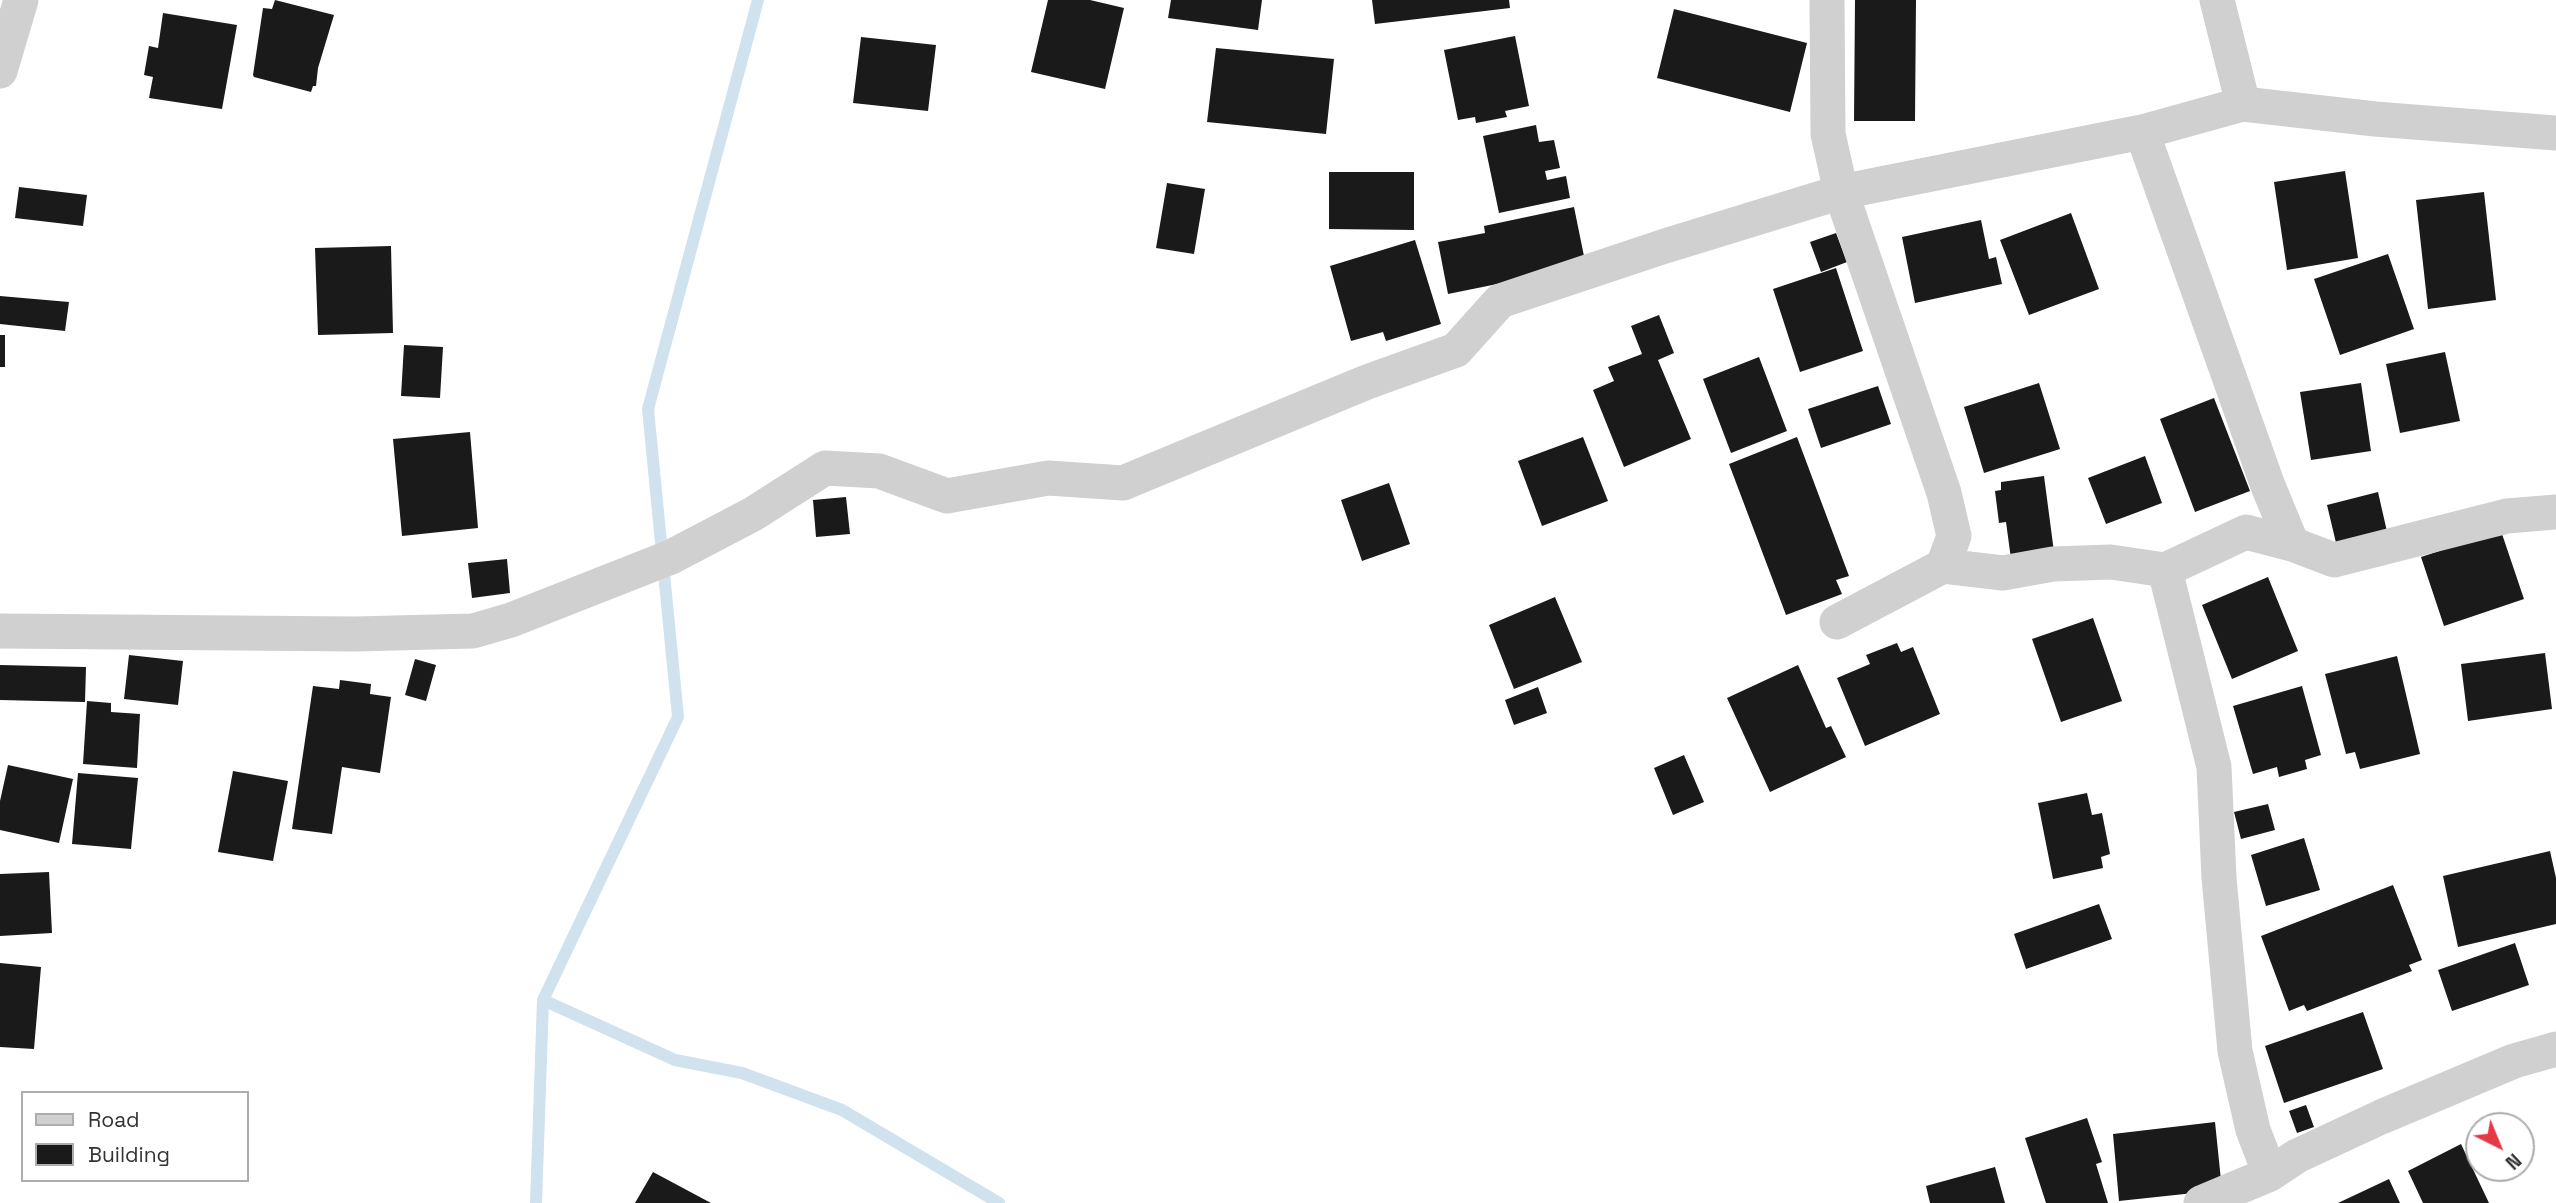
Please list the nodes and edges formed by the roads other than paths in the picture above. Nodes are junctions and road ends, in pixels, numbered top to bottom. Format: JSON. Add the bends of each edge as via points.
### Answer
{"nodes":[{"id":1,"x":21,"y":0,"type":"edge"},
{"id":2,"x":1826,"y":0,"type":"edge"},
{"id":3,"x":2217,"y":0,"type":"edge"},
{"id":4,"x":0,"y":71,"type":"edge"},
{"id":5,"x":2243,"y":104,"type":"junction"},
{"id":6,"x":2142,"y":132,"type":"junction"},
{"id":7,"x":2556,"y":133,"type":"edge"},
{"id":8,"x":1841,"y":192,"type":"junction"},
{"id":9,"x":2556,"y":512,"type":"edge"},
{"id":10,"x":2292,"y":544,"type":"junction"},
{"id":11,"x":1943,"y":566,"type":"junction"},
{"id":12,"x":2165,"y":570,"type":"junction"},
{"id":13,"x":1837,"y":622,"type":"dead end"},
{"id":14,"x":0,"y":631,"type":"edge"},
{"id":15,"x":2556,"y":1049,"type":"edge"},
{"id":16,"x":2270,"y":1174,"type":"junction"},
{"id":17,"x":2201,"y":1203,"type":"edge"}],
"edges":[{"from":1,"to":4,"type":"street"},
{"from":2,"to":8,"type":"street","via":[[1828,134]]},
{"from":3,"to":5,"type":"street"},
{"from":5,"to":6,"type":"street"},
{"from":5,"to":7,"type":"street"},
{"from":6,"to":8,"type":"street"},
{"from":6,"to":10,"type":"street"},
{"from":8,"to":11,"type":"street","via":[[1944,493],[1954,536]]},
{"from":8,"to":14,"type":"street","via":[[1500,301],[1456,350],[1123,483],[1048,478],[947,496],[879,471],[825,468],[753,514],[671,557],[472,631]]},
{"from":9,"to":10,"type":"street","via":[[2507,516],[2334,561]]},
{"from":10,"to":12,"type":"street","via":[[2246,533]]},
{"from":11,"to":12,"type":"street","via":[[2003,573],[2053,564],[2111,562]]},
{"from":11,"to":13,"type":"street"},
{"from":12,"to":16,"type":"street","via":[[2214,767],[2235,1051],[2253,1130]]},
{"from":15,"to":16,"type":"street","via":[[2514,1061],[2381,1117],[2297,1156]]},
{"from":16,"to":17,"type":"street"}]}
